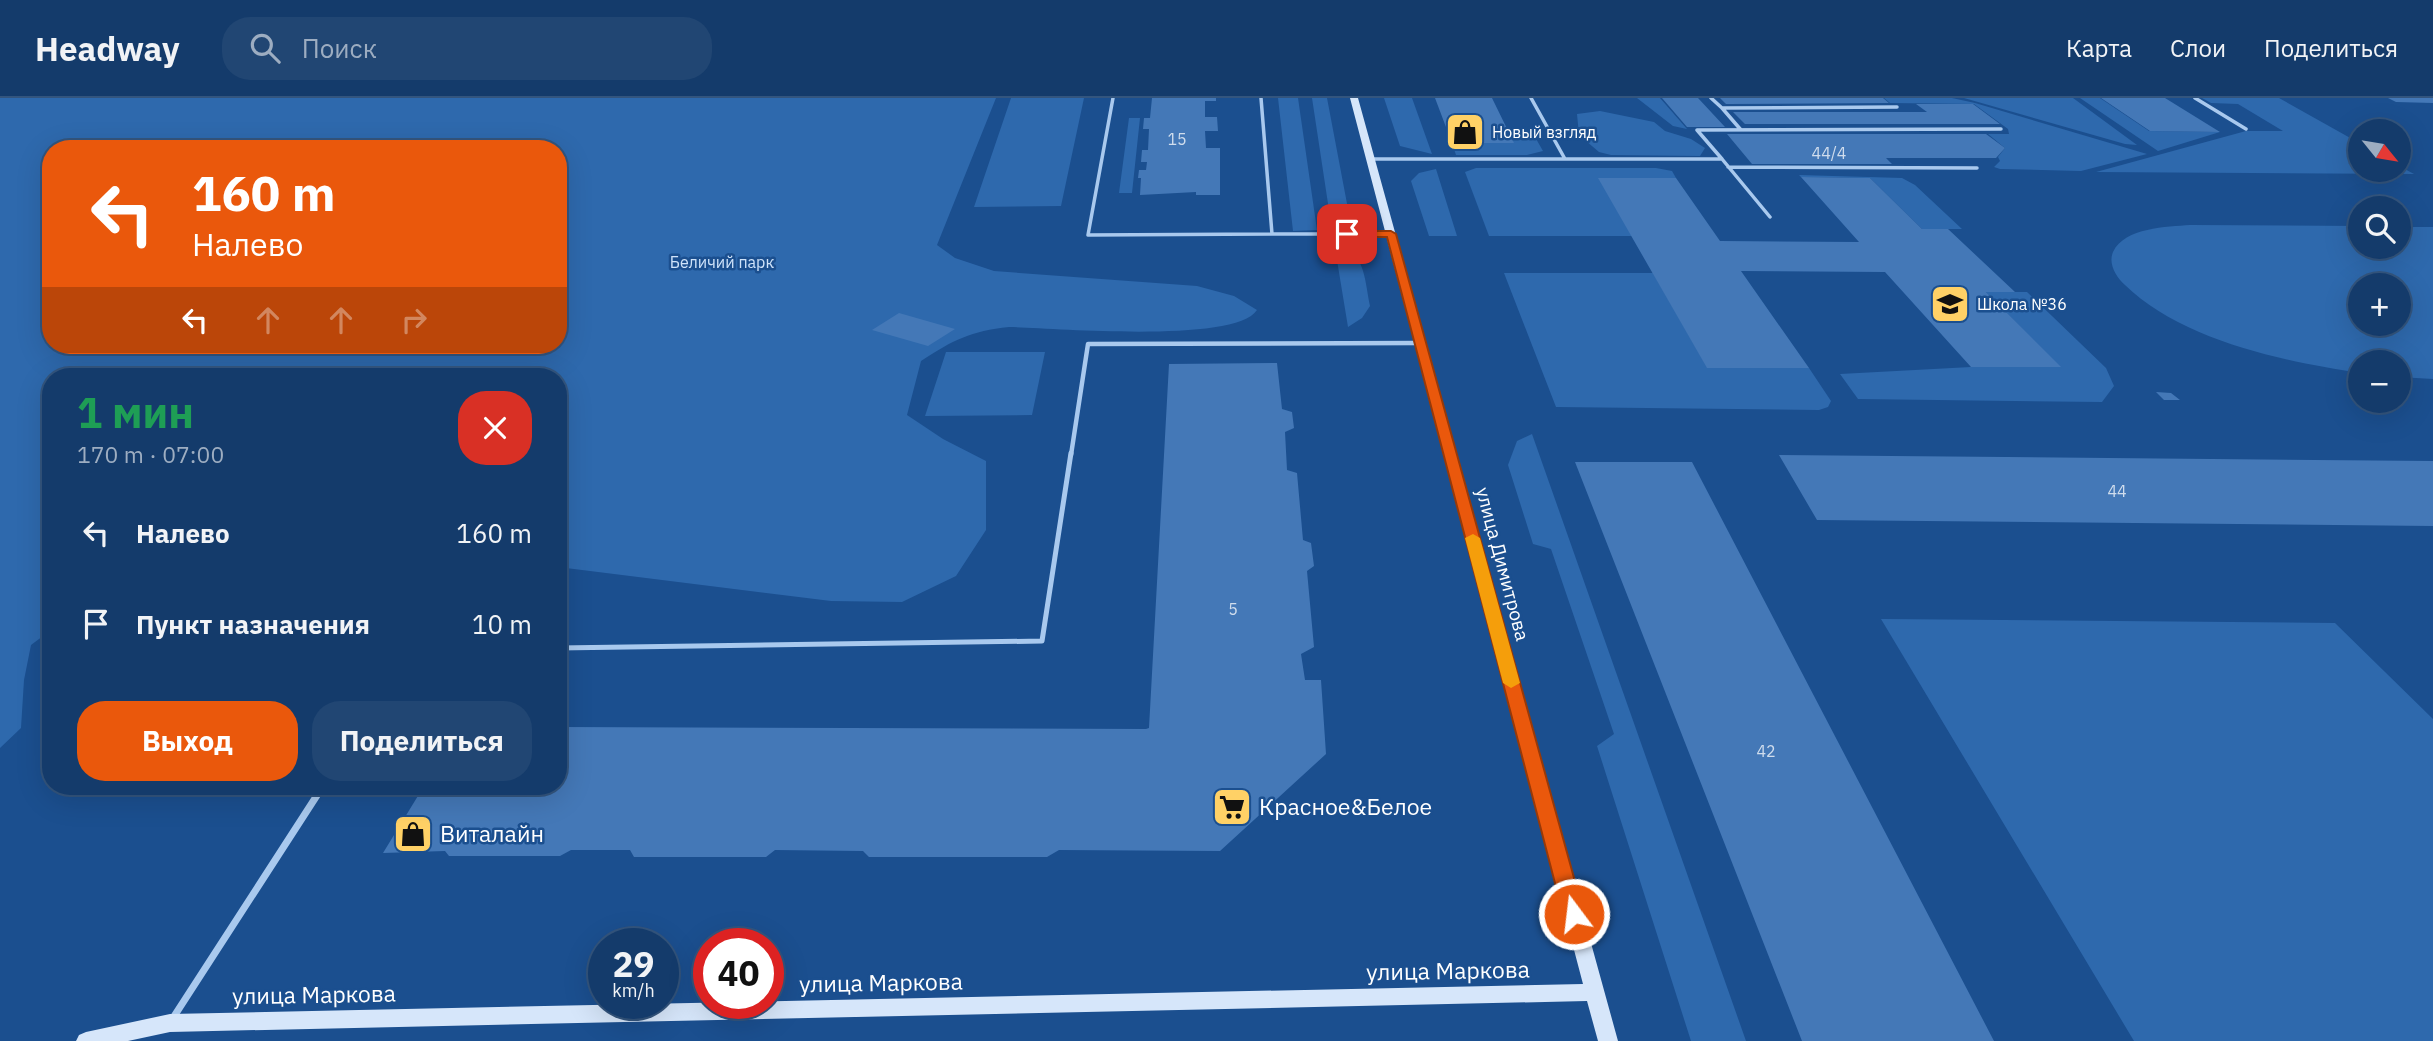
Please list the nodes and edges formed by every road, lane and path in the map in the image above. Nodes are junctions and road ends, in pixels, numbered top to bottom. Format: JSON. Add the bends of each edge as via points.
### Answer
{"nodes":[{"id":1,"x":1113,"y":98,"type":"edge"},
{"id":2,"x":1261,"y":98,"type":"edge"},
{"id":3,"x":1354,"y":98,"type":"edge"},
{"id":4,"x":1531,"y":98,"type":"edge"},
{"id":5,"x":1711,"y":98,"type":"edge"},
{"id":6,"x":2194,"y":98,"type":"edge"},
{"id":7,"x":1897,"y":107,"type":"dead end"},
{"id":8,"x":1722,"y":108,"type":"junction"},
{"id":9,"x":2246,"y":129,"type":"dead end"},
{"id":10,"x":1741,"y":130,"type":"junction"},
{"id":11,"x":2001,"y":130,"type":"dead end"},
{"id":12,"x":1371,"y":159,"type":"junction"},
{"id":13,"x":1565,"y":159,"type":"junction"},
{"id":14,"x":1722,"y":159,"type":"junction"},
{"id":15,"x":1728,"y":167,"type":"junction"},
{"id":16,"x":1977,"y":168,"type":"dead end"},
{"id":17,"x":1770,"y":217,"type":"dead end"},
{"id":18,"x":1272,"y":234,"type":"junction"},
{"id":19,"x":1391,"y":234,"type":"junction"},
{"id":20,"x":1420,"y":343,"type":"junction"},
{"id":21,"x":567,"y":648,"type":"edge"},
{"id":22,"x":317,"y":795,"type":"edge"},
{"id":23,"x":1595,"y":992,"type":"junction"},
{"id":24,"x":170,"y":1023,"type":"junction"},
{"id":25,"x":86,"y":1041,"type":"edge"},
{"id":26,"x":1608,"y":1041,"type":"edge"}],
"edges":[{"from":1,"to":18,"type":"lane","via":[[1088,235]]},
{"from":2,"to":18,"type":"lane"},
{"from":3,"to":12,"type":"street","name":"улица Димитрова"},
{"from":4,"to":13,"type":"lane"},
{"from":5,"to":8,"type":"lane"},
{"from":6,"to":9,"type":"lane"},
{"from":7,"to":8,"type":"lane"},
{"from":8,"to":10,"type":"lane"},
{"from":10,"to":11,"type":"lane"},
{"from":10,"to":14,"type":"lane","via":[[1697,130]]},
{"from":12,"to":13,"type":"lane"},
{"from":12,"to":19,"type":"street","name":"улица Димитрова"},
{"from":13,"to":14,"type":"lane"},
{"from":14,"to":15,"type":"lane"},
{"from":15,"to":16,"type":"lane"},
{"from":15,"to":17,"type":"lane"},
{"from":18,"to":19,"type":"lane"},
{"from":19,"to":20,"type":"street","name":"улица Димитрова"},
{"from":20,"to":21,"type":"lane","via":[[1088,344],[1042,641]]},
{"from":20,"to":23,"type":"street","name":"улица Димитрова"},
{"from":22,"to":24,"type":"lane"},
{"from":23,"to":24,"type":"street","name":"улица Маркова"},
{"from":23,"to":26,"type":"street","name":"улица Димитрова"},
{"from":24,"to":25,"type":"street","name":"улица Маркова"}]}
